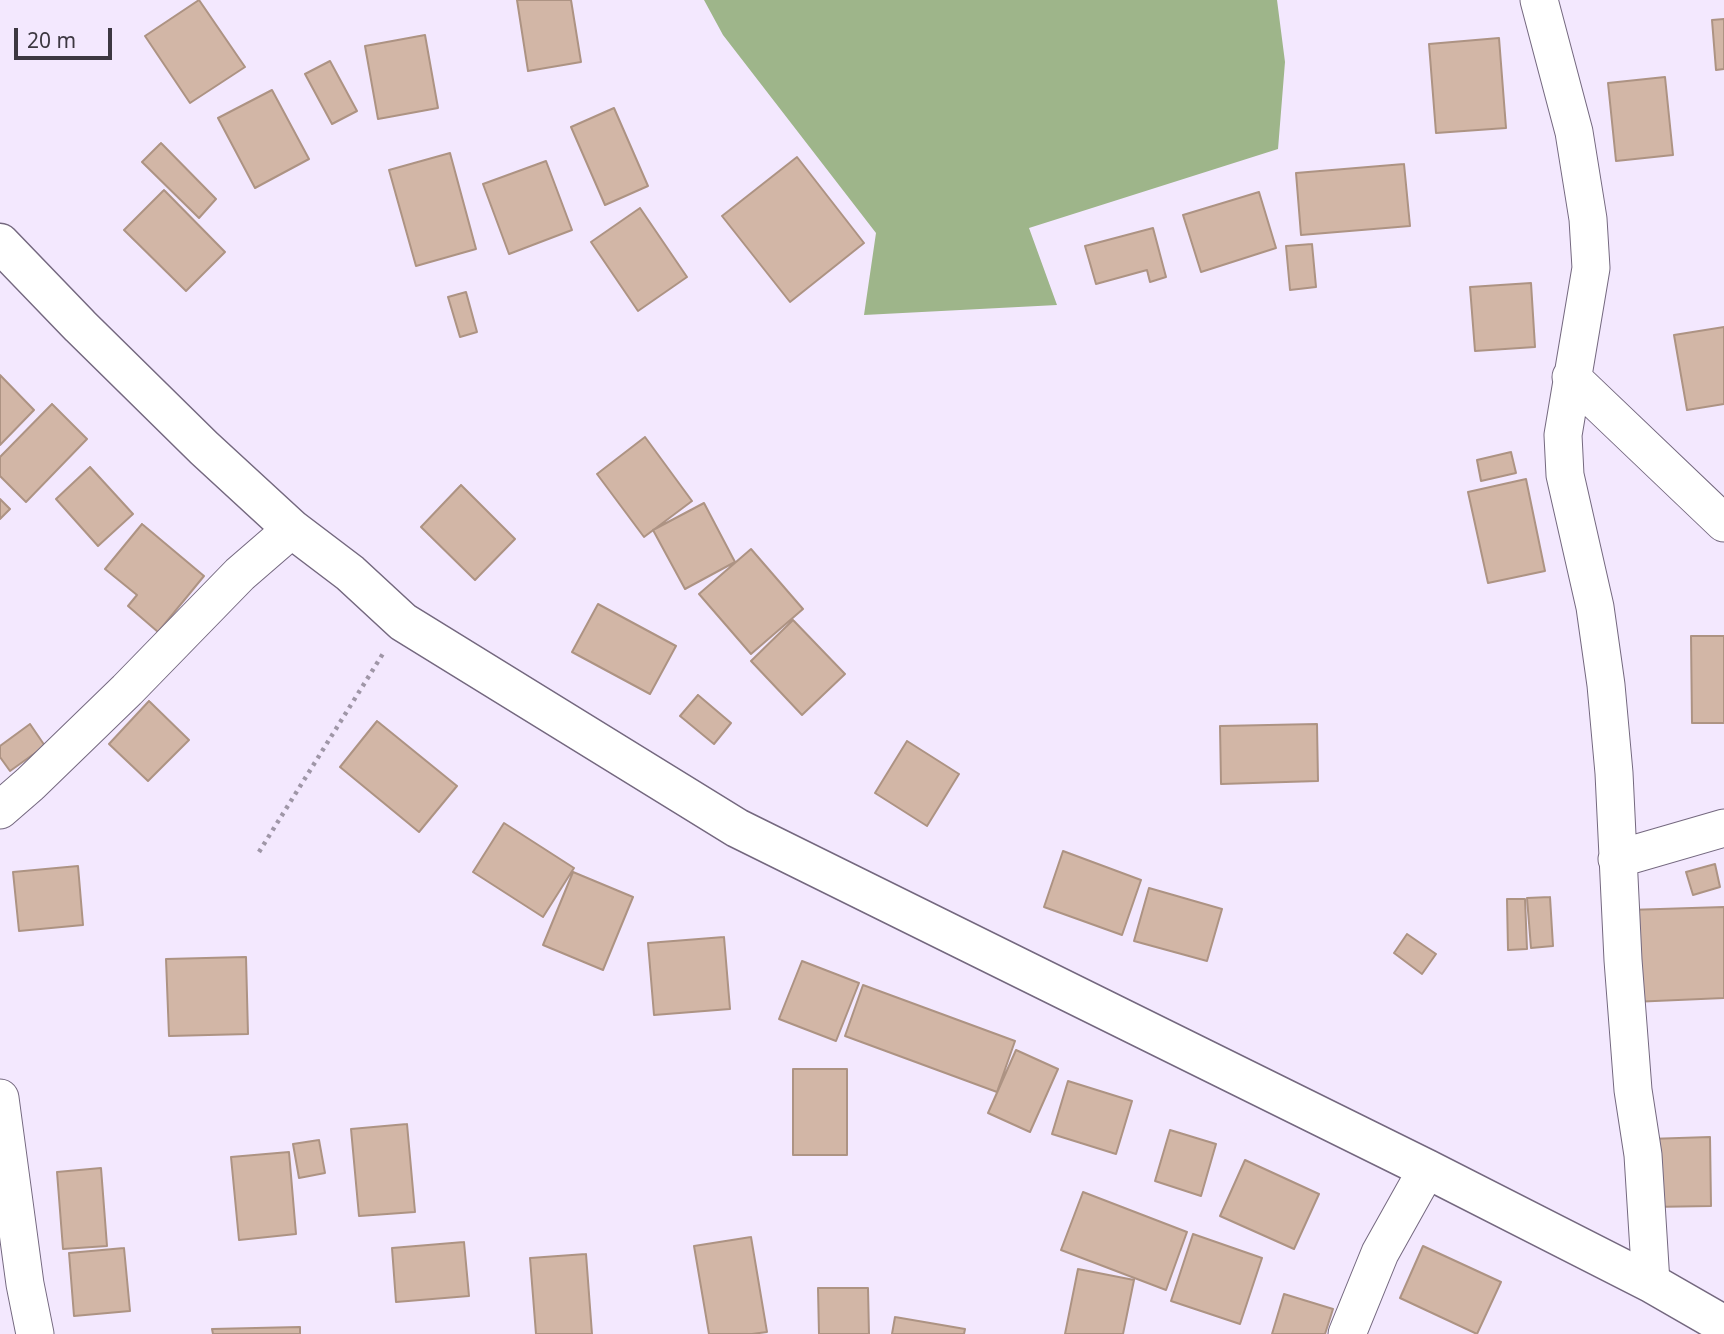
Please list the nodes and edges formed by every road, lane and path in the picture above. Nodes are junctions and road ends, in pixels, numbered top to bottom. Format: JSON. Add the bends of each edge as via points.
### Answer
{"nodes":[{"id":1,"x":1539,"y":0,"type":"edge"},
{"id":2,"x":0,"y":243,"type":"edge"},
{"id":3,"x":1571,"y":377,"type":"junction"},
{"id":4,"x":1724,"y":523,"type":"edge"},
{"id":5,"x":292,"y":529,"type":"junction"},
{"id":6,"x":403,"y":622,"type":"junction"},
{"id":7,"x":0,"y":810,"type":"edge"},
{"id":8,"x":1724,"y":828,"type":"edge"},
{"id":9,"x":259,"y":852,"type":"dead end"},
{"id":10,"x":1617,"y":859,"type":"junction"},
{"id":11,"x":0,"y":1098,"type":"edge"},
{"id":12,"x":1427,"y":1169,"type":"junction"},
{"id":13,"x":1651,"y":1283,"type":"junction"},
{"id":14,"x":1724,"y":1325,"type":"edge"},
{"id":15,"x":35,"y":1334,"type":"edge"},
{"id":16,"x":1347,"y":1334,"type":"edge"}],
"edges":[{"from":1,"to":3,"type":"street","via":[[1574,132],[1588,219],[1591,268]]},
{"from":2,"to":5,"type":"main road","via":[[204,449]]},
{"from":3,"to":4,"type":"street"},
{"from":3,"to":10,"type":"street","via":[[1563,435],[1565,475],[1595,607],[1606,685]]},
{"from":5,"to":6,"type":"main road","via":[[350,573]]},
{"from":5,"to":7,"type":"street","via":[[240,574]]},
{"from":6,"to":9,"type":"path"},
{"from":6,"to":12,"type":"main road","via":[[737,828]]},
{"from":8,"to":10,"type":"street"},
{"from":10,"to":13,"type":"street"},
{"from":11,"to":15,"type":"street"},
{"from":12,"to":13,"type":"main road"},
{"from":12,"to":16,"type":"street","via":[[1380,1253]]},
{"from":13,"to":14,"type":"main road"}]}
